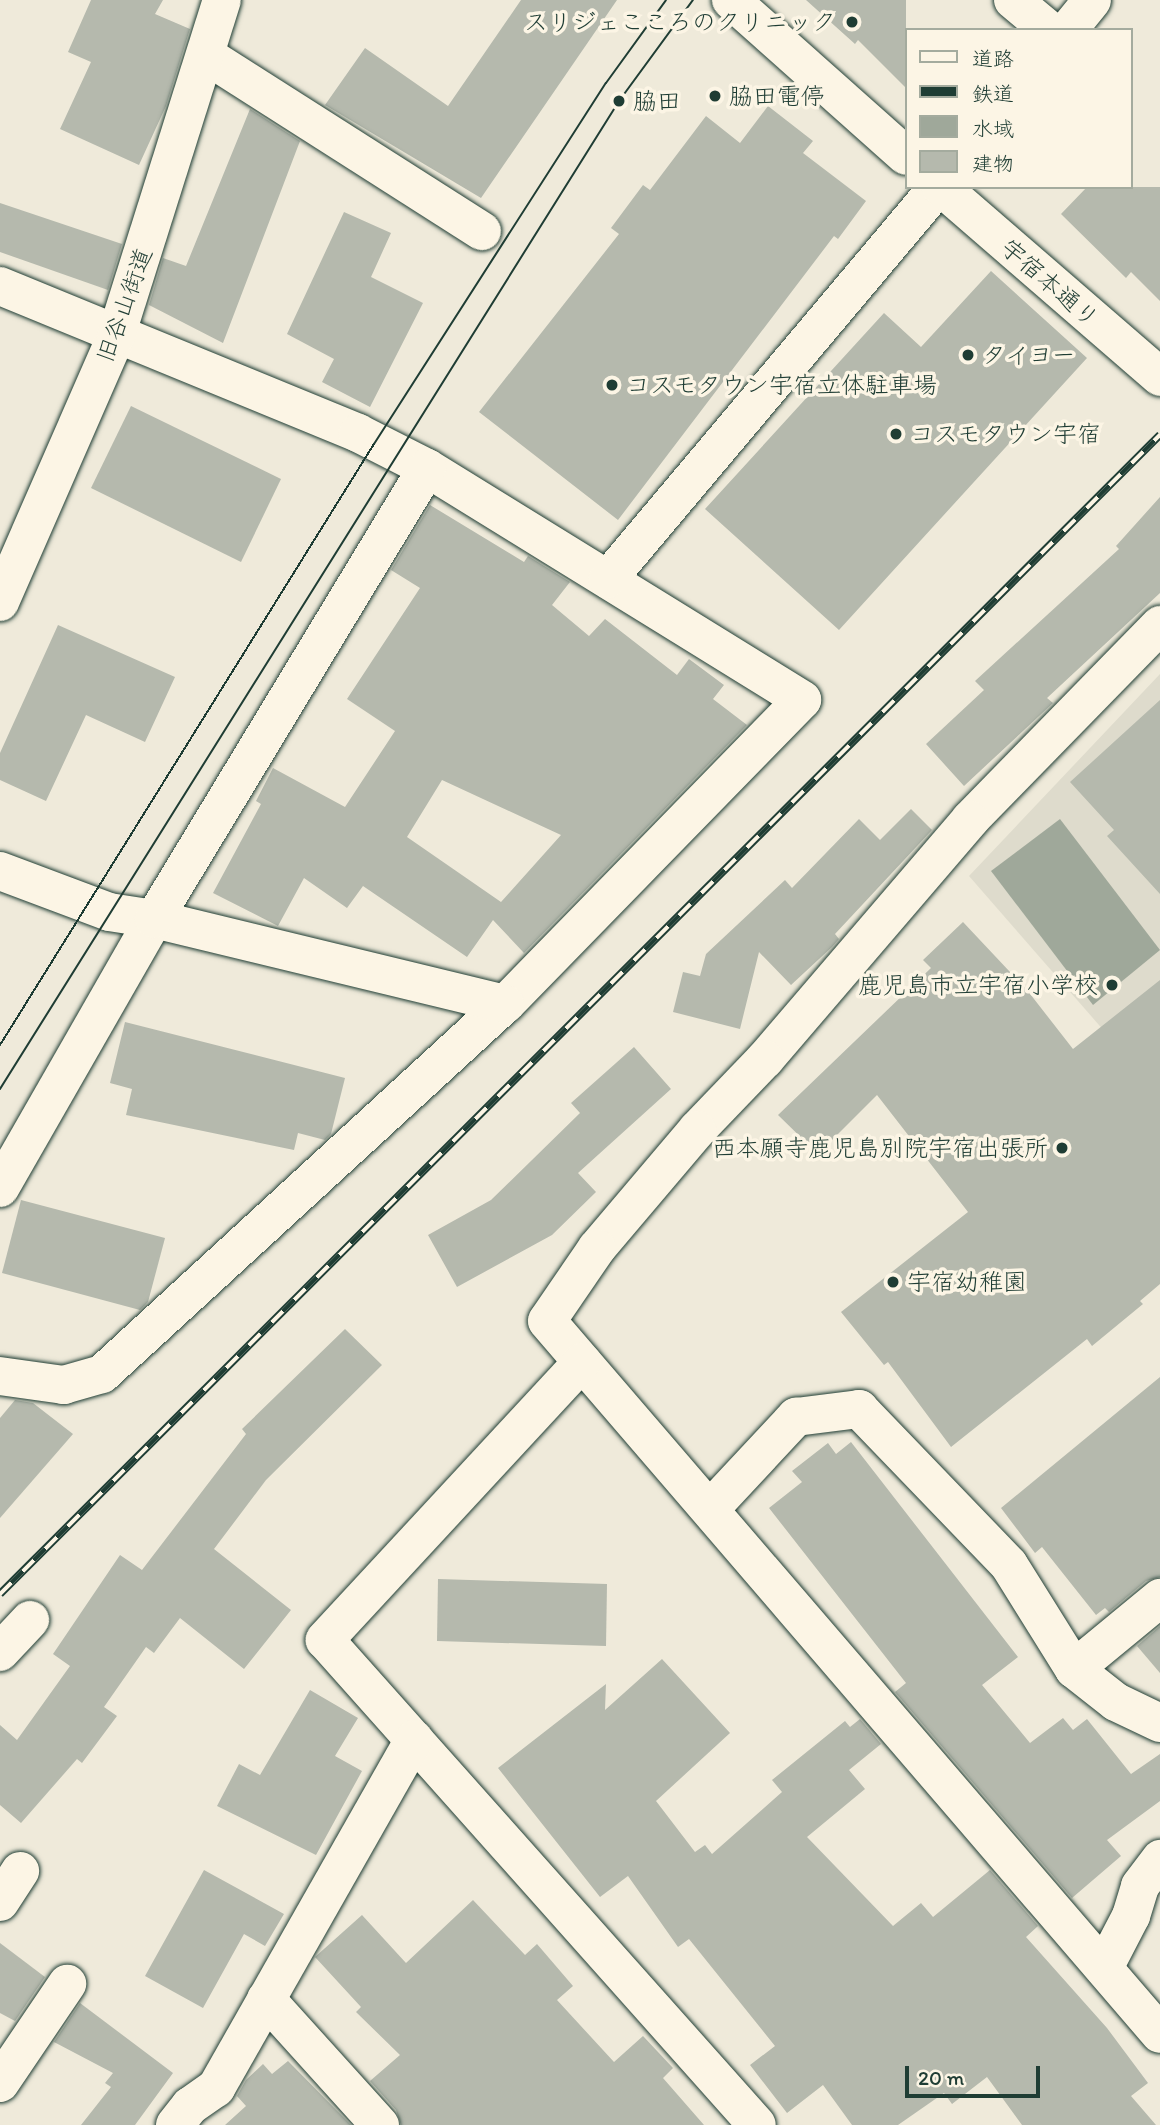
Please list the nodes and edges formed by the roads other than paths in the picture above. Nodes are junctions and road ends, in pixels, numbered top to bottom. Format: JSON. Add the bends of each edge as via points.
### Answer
{"nodes":[{"id":1,"x":222,"y":0,"type":"edge"},
{"id":2,"x":1013,"y":0,"type":"edge"},
{"id":3,"x":1092,"y":0,"type":"edge"},
{"id":4,"x":733,"y":1,"type":"edge"},
{"id":5,"x":1047,"y":28,"type":"edge"},
{"id":6,"x":1070,"y":28,"type":"edge"},
{"id":7,"x":207,"y":56,"type":"junction"},
{"id":8,"x":904,"y":154,"type":"edge"},
{"id":9,"x":938,"y":189,"type":"edge"},
{"id":10,"x":942,"y":189,"type":"edge"},
{"id":11,"x":482,"y":230,"type":"dead end"},
{"id":12,"x":0,"y":286,"type":"edge"},
{"id":13,"x":116,"y":336,"type":"junction"},
{"id":14,"x":1157,"y":369,"type":"edge"},
{"id":15,"x":428,"y":468,"type":"junction"},
{"id":16,"x":608,"y":579,"type":"junction"},
{"id":17,"x":0,"y":602,"type":"edge"},
{"id":18,"x":1160,"y":625,"type":"edge"},
{"id":19,"x":0,"y":871,"type":"edge"},
{"id":20,"x":154,"y":919,"type":"junction"},
{"id":21,"x":505,"y":1004,"type":"junction"},
{"id":22,"x":0,"y":1188,"type":"edge"},
{"id":23,"x":582,"y":1362,"type":"junction"},
{"id":24,"x":0,"y":1376,"type":"edge"},
{"id":25,"x":711,"y":1508,"type":"junction"},
{"id":26,"x":1160,"y":1598,"type":"edge"},
{"id":27,"x":30,"y":1620,"type":"dead end"},
{"id":28,"x":0,"y":1652,"type":"edge"},
{"id":29,"x":1074,"y":1669,"type":"junction"},
{"id":30,"x":1160,"y":1723,"type":"edge"},
{"id":31,"x":414,"y":1739,"type":"junction"},
{"id":32,"x":1160,"y":1859,"type":"edge"},
{"id":33,"x":1104,"y":1968,"type":"junction"},
{"id":34,"x":67,"y":1984,"type":"dead end"},
{"id":35,"x":266,"y":1999,"type":"junction"},
{"id":36,"x":1160,"y":2034,"type":"edge"},
{"id":37,"x":0,"y":2083,"type":"edge"},
{"id":38,"x":175,"y":2125,"type":"edge"},
{"id":39,"x":380,"y":2125,"type":"edge"},
{"id":40,"x":757,"y":2125,"type":"edge"}],
"edges":[{"from":1,"to":7,"type":"street","name":"旧谷山街道"},
{"from":2,"to":5,"type":"street"},
{"from":3,"to":6,"type":"street"},
{"from":4,"to":8,"type":"street"},
{"from":7,"to":11,"type":"street"},
{"from":7,"to":13,"type":"street","name":"旧谷山街道"},
{"from":9,"to":16,"type":"street"},
{"from":10,"to":14,"type":"street","name":"宇宿本通り"},
{"from":12,"to":13,"type":"street"},
{"from":13,"to":15,"type":"street","via":[[358,433]]},
{"from":13,"to":17,"type":"street","name":"旧谷山街道"},
{"from":15,"to":16,"type":"street"},
{"from":15,"to":20,"type":"street"},
{"from":16,"to":21,"type":"street","via":[[802,700]]},
{"from":18,"to":23,"type":"street","via":[[970,820],[597,1248],[547,1321]]},
{"from":19,"to":20,"type":"street","via":[[109,912]]},
{"from":20,"to":21,"type":"street"},
{"from":20,"to":22,"type":"street"},
{"from":21,"to":24,"type":"street","via":[[102,1374],[64,1385]]},
{"from":23,"to":25,"type":"street"},
{"from":23,"to":31,"type":"street","via":[[325,1640]]},
{"from":25,"to":29,"type":"street","via":[[796,1417],[859,1409],[1009,1565]]},
{"from":25,"to":33,"type":"street"},
{"from":26,"to":29,"type":"street"},
{"from":27,"to":28,"type":"street"},
{"from":29,"to":30,"type":"street","via":[[1116,1702]]},
{"from":31,"to":35,"type":"street"},
{"from":31,"to":40,"type":"street"},
{"from":32,"to":33,"type":"street","via":[[1140,1886],[1131,1916]]},
{"from":33,"to":36,"type":"street"},
{"from":34,"to":37,"type":"street"},
{"from":35,"to":38,"type":"street","via":[[216,2088],[190,2106]]},
{"from":35,"to":39,"type":"street"}]}
